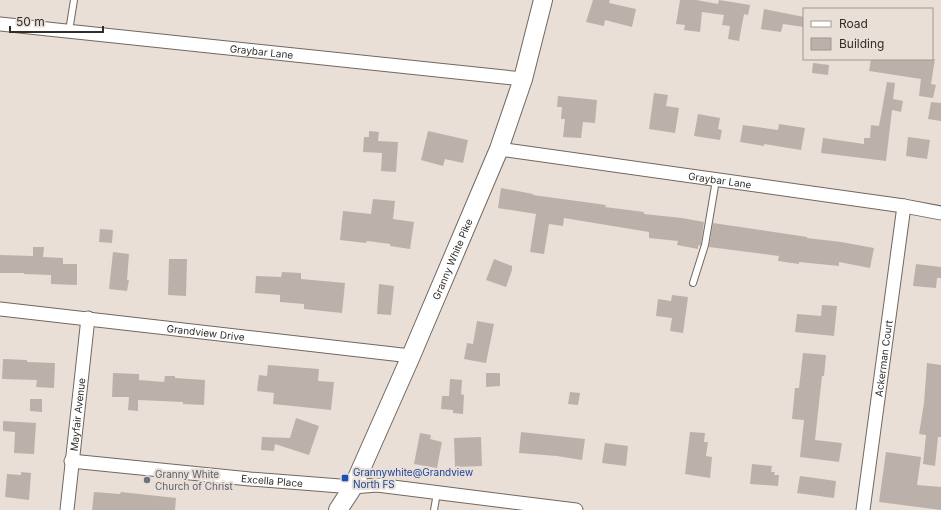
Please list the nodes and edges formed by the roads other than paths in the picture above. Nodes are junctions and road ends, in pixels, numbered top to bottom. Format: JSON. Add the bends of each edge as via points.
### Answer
{"nodes":[{"id":1,"x":74,"y":0,"type":"edge"},
{"id":2,"x":542,"y":0,"type":"edge"},
{"id":3,"x":0,"y":24,"type":"edge"},
{"id":4,"x":69,"y":31,"type":"junction"},
{"id":5,"x":523,"y":79,"type":"junction"},
{"id":6,"x":498,"y":149,"type":"junction"},
{"id":7,"x":716,"y":180,"type":"junction"},
{"id":8,"x":904,"y":206,"type":"junction"},
{"id":9,"x":941,"y":213,"type":"edge"},
{"id":10,"x":693,"y":284,"type":"dead end"},
{"id":11,"x":0,"y":308,"type":"edge"},
{"id":12,"x":88,"y":318,"type":"junction"},
{"id":13,"x":411,"y":356,"type":"junction"},
{"id":14,"x":71,"y":461,"type":"junction"},
{"id":15,"x":353,"y":487,"type":"junction"},
{"id":16,"x":437,"y":493,"type":"junction"},
{"id":17,"x":66,"y":510,"type":"edge"},
{"id":18,"x":338,"y":510,"type":"edge"},
{"id":19,"x":434,"y":510,"type":"edge"},
{"id":20,"x":576,"y":510,"type":"edge"},
{"id":21,"x":863,"y":510,"type":"edge"}],
"edges":[{"from":1,"to":4,"type":"lane"},
{"from":2,"to":5,"type":"main road","name":"Granny White Pike"},
{"from":3,"to":4,"type":"street","name":"Graybar Lane"},
{"from":4,"to":5,"type":"street","name":"Graybar Lane"},
{"from":5,"to":6,"type":"main road","name":"Granny White Pike"},
{"from":6,"to":7,"type":"street","name":"Graybar Lane"},
{"from":6,"to":13,"type":"main road","name":"Granny White Pike"},
{"from":7,"to":8,"type":"street","name":"Graybar Lane"},
{"from":7,"to":10,"type":"lane","via":[[705,245]]},
{"from":8,"to":9,"type":"street","name":"Graybar Lane"},
{"from":8,"to":21,"type":"street","name":"Ackerman Court"},
{"from":11,"to":12,"type":"street","name":"Grandview Drive"},
{"from":12,"to":13,"type":"street","name":"Grandview Drive"},
{"from":12,"to":14,"type":"street","name":"Mayfair Avenue"},
{"from":13,"to":15,"type":"main road","name":"Granny White Pike"},
{"from":14,"to":15,"type":"street","name":"Excella Place"},
{"from":14,"to":17,"type":"street","name":"Mayfair Avenue"},
{"from":15,"to":16,"type":"street","via":[[378,485]]},
{"from":15,"to":18,"type":"main road","name":"Granny White Pike"},
{"from":16,"to":19,"type":"lane"},
{"from":16,"to":20,"type":"street"}]}
